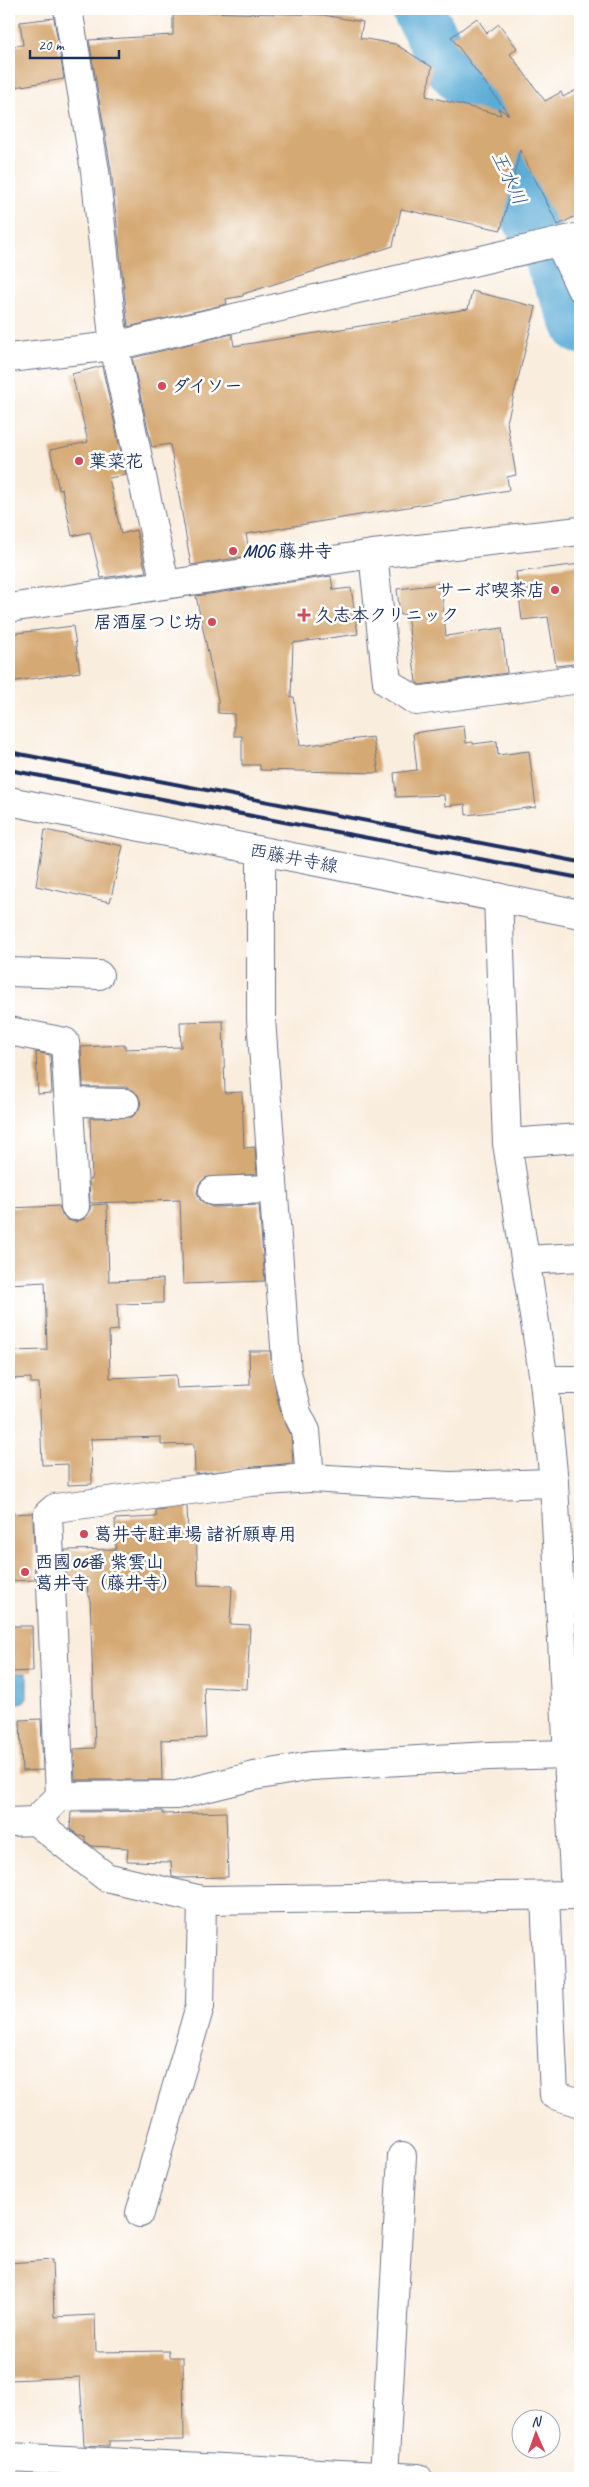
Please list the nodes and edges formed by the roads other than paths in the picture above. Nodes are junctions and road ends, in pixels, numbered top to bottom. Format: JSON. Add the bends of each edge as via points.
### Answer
{"nodes":[{"id":1,"x":68,"y":9,"type":"edge"},
{"id":2,"x":570,"y":240,"type":"edge"},
{"id":3,"x":580,"y":287,"type":"edge"},
{"id":4,"x":114,"y":346,"type":"junction"},
{"id":5,"x":9,"y":358,"type":"edge"},
{"id":6,"x":580,"y":530,"type":"edge"},
{"id":7,"x":373,"y":554,"type":"junction"},
{"id":8,"x":165,"y":584,"type":"junction"},
{"id":9,"x":9,"y":608,"type":"edge"},
{"id":10,"x":580,"y":679,"type":"edge"},
{"id":11,"x":9,"y":801,"type":"edge"},
{"id":12,"x":261,"y":852,"type":"junction"},
{"id":13,"x":498,"y":897,"type":"junction"},
{"id":14,"x":580,"y":914,"type":"edge"},
{"id":15,"x":9,"y":972,"type":"edge"},
{"id":16,"x":99,"y":975,"type":"dead end"},
{"id":17,"x":9,"y":1031,"type":"edge"},
{"id":18,"x":69,"y":1098,"type":"junction"},
{"id":19,"x":125,"y":1103,"type":"dead end"},
{"id":20,"x":580,"y":1138,"type":"edge"},
{"id":21,"x":507,"y":1143,"type":"junction"},
{"id":22,"x":273,"y":1189,"type":"junction"},
{"id":23,"x":213,"y":1191,"type":"dead end"},
{"id":24,"x":75,"y":1206,"type":"dead end"},
{"id":25,"x":580,"y":1257,"type":"edge"},
{"id":26,"x":526,"y":1260,"type":"junction"},
{"id":27,"x":544,"y":1380,"type":"junction"},
{"id":28,"x":580,"y":1380,"type":"edge"},
{"id":29,"x":310,"y":1478,"type":"junction"},
{"id":30,"x":554,"y":1483,"type":"junction"},
{"id":31,"x":569,"y":1575,"type":"edge"},
{"id":32,"x":571,"y":1642,"type":"edge"},
{"id":33,"x":568,"y":1754,"type":"junction"},
{"id":34,"x":60,"y":1796,"type":"junction"},
{"id":35,"x":22,"y":1822,"type":"edge"},
{"id":36,"x":578,"y":1895,"type":"edge"},
{"id":37,"x":545,"y":1897,"type":"junction"},
{"id":38,"x":202,"y":1900,"type":"junction"},
{"id":39,"x":580,"y":2103,"type":"edge"},
{"id":40,"x":402,"y":2156,"type":"dead end"},
{"id":41,"x":140,"y":2213,"type":"dead end"},
{"id":42,"x":9,"y":2457,"type":"edge"},
{"id":43,"x":178,"y":2472,"type":"edge"},
{"id":44,"x":384,"y":2476,"type":"junction"},
{"id":45,"x":418,"y":2478,"type":"edge"}],
"edges":[{"from":1,"to":4,"type":"street","via":[[95,170]]},
{"from":2,"to":3,"type":"street"},
{"from":2,"to":4,"type":"street"},
{"from":4,"to":5,"type":"street"},
{"from":4,"to":8,"type":"street"},
{"from":6,"to":7,"type":"street"},
{"from":7,"to":8,"type":"street"},
{"from":7,"to":10,"type":"street","via":[[387,682],[416,701]]},
{"from":8,"to":9,"type":"street"},
{"from":11,"to":12,"type":"street","name":"西藤井寺線"},
{"from":12,"to":13,"type":"street","name":"西藤井寺線"},
{"from":12,"to":22,"type":"street","via":[[261,1019]]},
{"from":13,"to":14,"type":"street","name":"西藤井寺線"},
{"from":13,"to":21,"type":"street"},
{"from":15,"to":16,"type":"street"},
{"from":17,"to":18,"type":"street","via":[[65,1042]]},
{"from":18,"to":19,"type":"street","via":[[76,1102]]},
{"from":18,"to":24,"type":"street"},
{"from":20,"to":21,"type":"street"},
{"from":21,"to":26,"type":"street"},
{"from":22,"to":23,"type":"street"},
{"from":22,"to":29,"type":"street","via":[[287,1373],[297,1413],[306,1431]]},
{"from":25,"to":26,"type":"street"},
{"from":26,"to":27,"type":"street"},
{"from":27,"to":28,"type":"street"},
{"from":27,"to":30,"type":"street"},
{"from":29,"to":30,"type":"street","via":[[450,1486]]},
{"from":29,"to":34,"type":"street","via":[[251,1482],[55,1508],[48,1514]]},
{"from":30,"to":31,"type":"street"},
{"from":31,"to":32,"type":"street"},
{"from":32,"to":33,"type":"street"},
{"from":33,"to":34,"type":"street","via":[[311,1766],[177,1795]]},
{"from":33,"to":36,"type":"street"},
{"from":34,"to":35,"type":"street"},
{"from":35,"to":38,"type":"street","via":[[106,1877]]},
{"from":36,"to":37,"type":"street"},
{"from":37,"to":38,"type":"street"},
{"from":37,"to":39,"type":"street","via":[[554,2095]]},
{"from":38,"to":41,"type":"street","via":[[200,2006]]},
{"from":40,"to":44,"type":"street"},
{"from":42,"to":43,"type":"street"},
{"from":43,"to":44,"type":"street"},
{"from":44,"to":45,"type":"street"}]}
